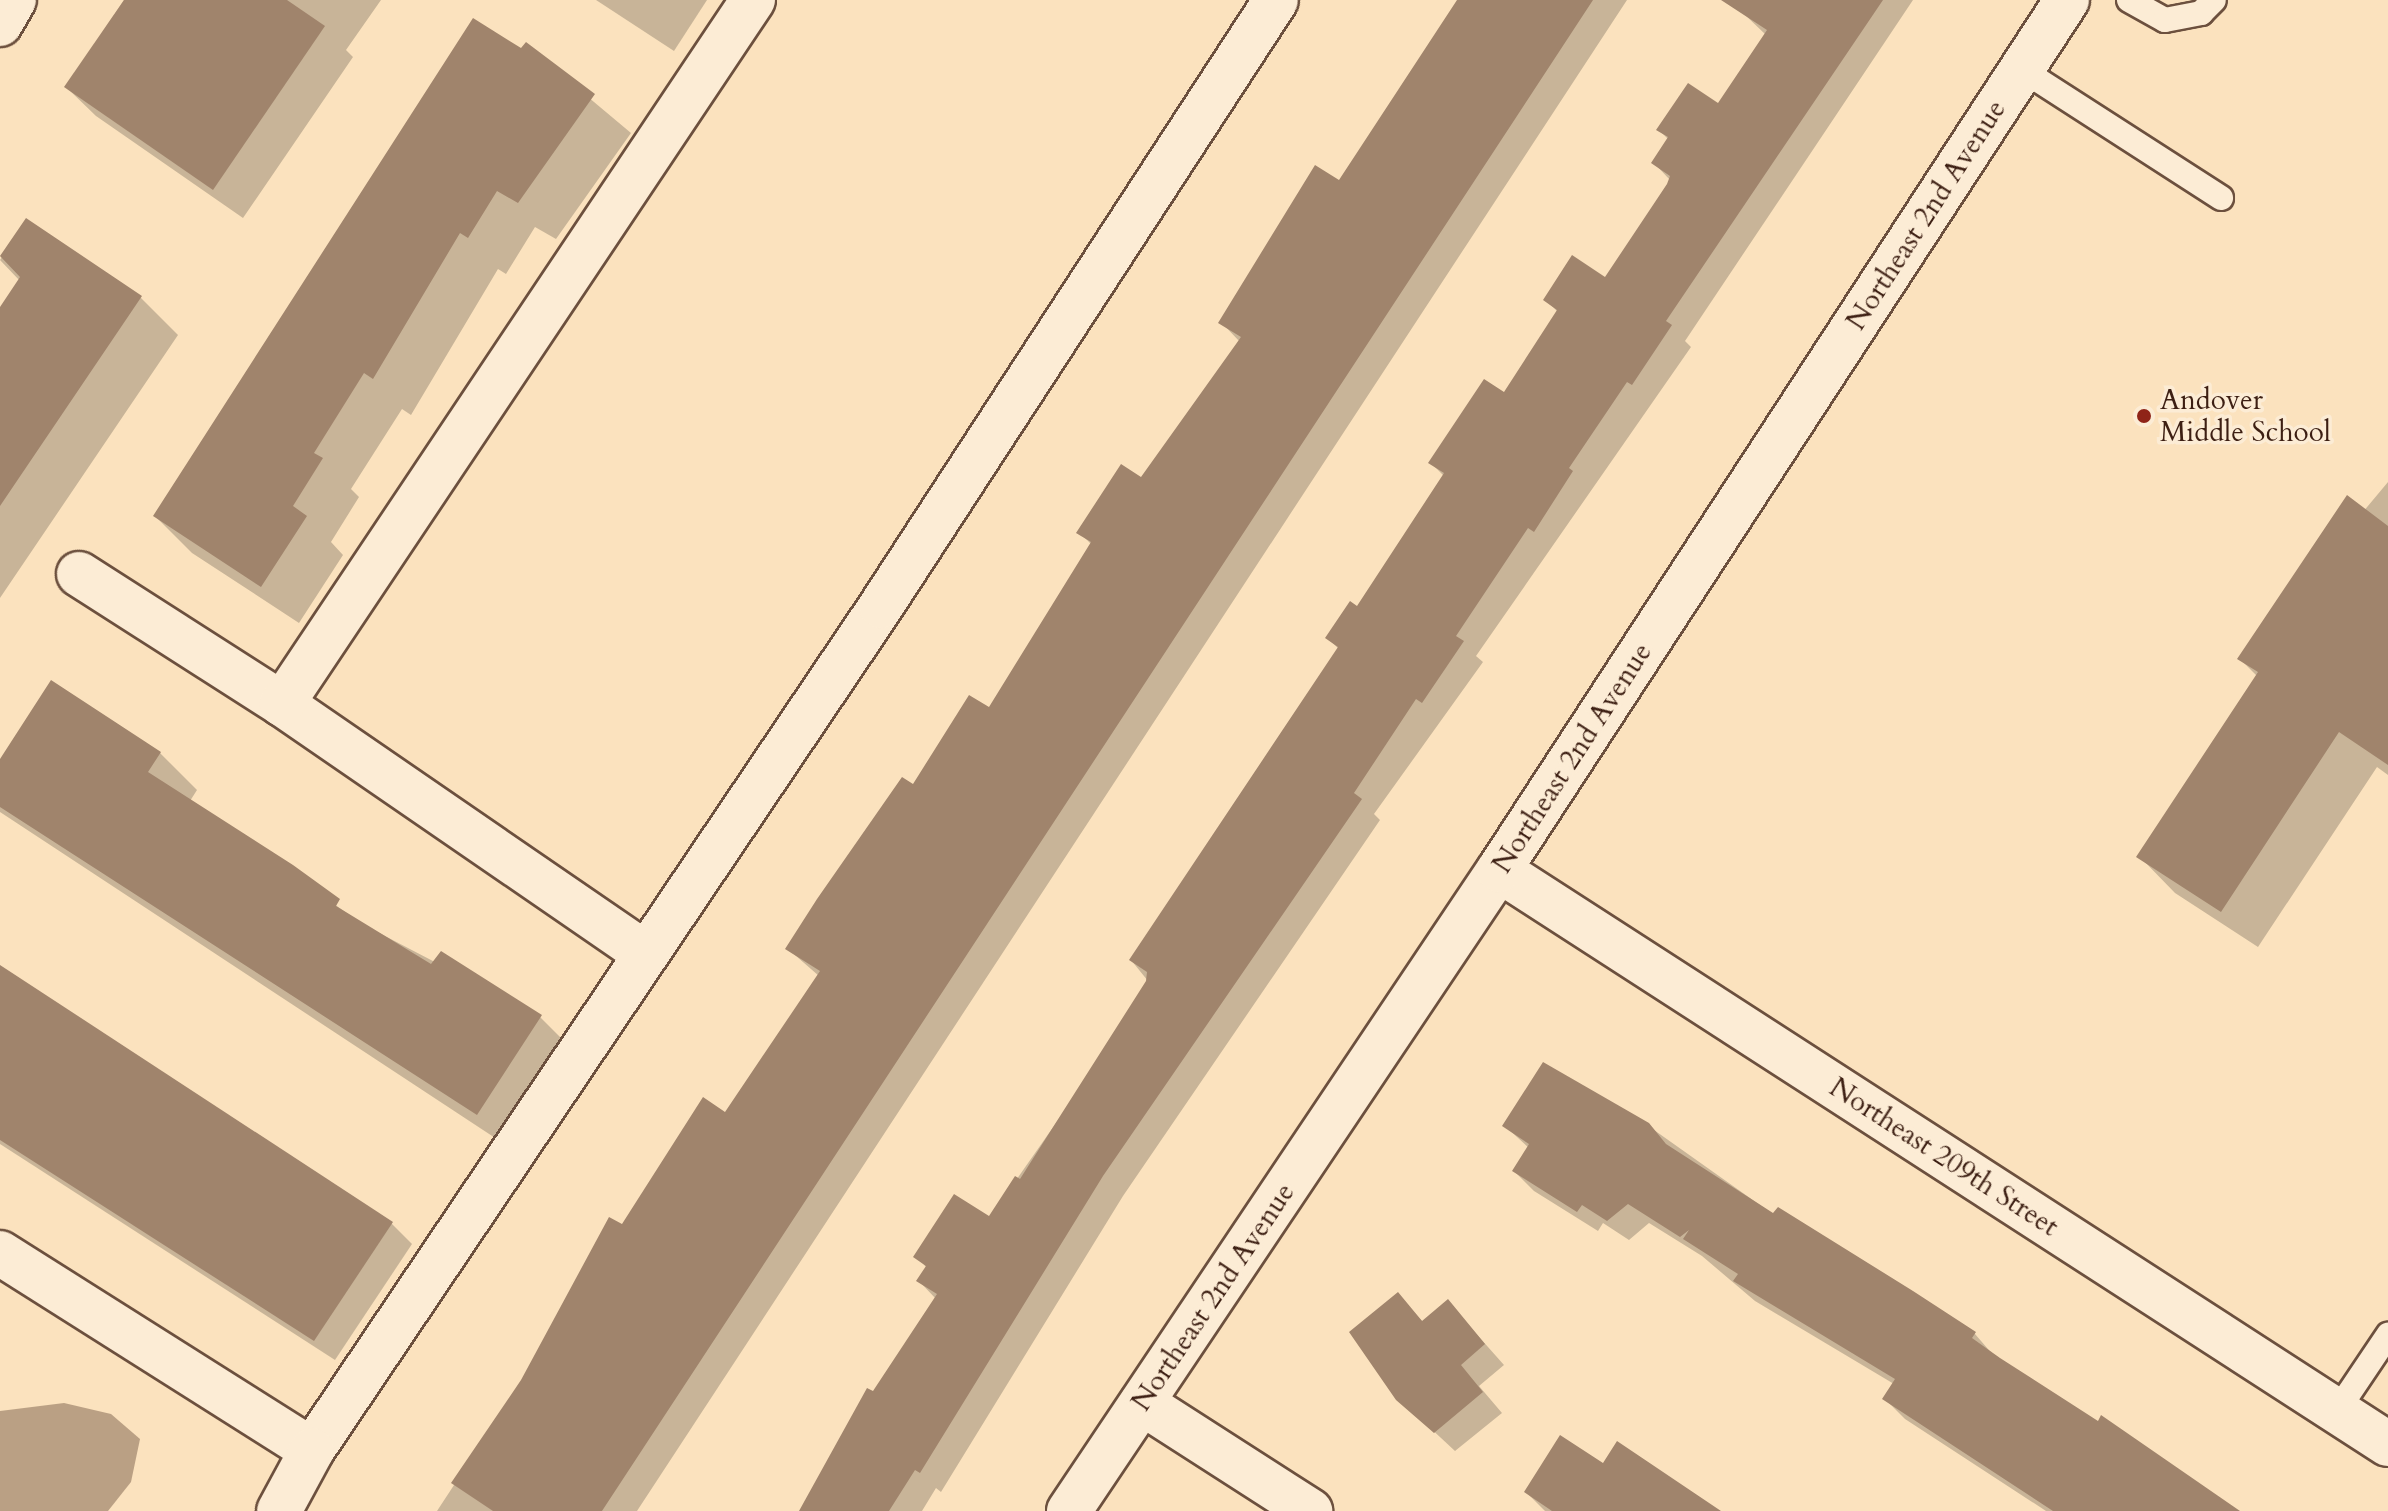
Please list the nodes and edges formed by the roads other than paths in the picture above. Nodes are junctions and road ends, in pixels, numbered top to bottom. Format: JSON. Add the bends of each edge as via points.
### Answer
{"nodes":[{"id":1,"x":14,"y":0,"type":"edge"},
{"id":2,"x":753,"y":0,"type":"edge"},
{"id":3,"x":1276,"y":0,"type":"edge"},
{"id":4,"x":2067,"y":0,"type":"edge"},
{"id":5,"x":2129,"y":0,"type":"edge"},
{"id":6,"x":2214,"y":0,"type":"edge"},
{"id":7,"x":0,"y":24,"type":"edge"},
{"id":8,"x":2021,"y":69,"type":"junction"},
{"id":9,"x":2221,"y":198,"type":"dead end"},
{"id":10,"x":79,"y":574,"type":"dead end"},
{"id":11,"x":282,"y":704,"type":"junction"},
{"id":12,"x":1499,"y":870,"type":"junction"},
{"id":13,"x":646,"y":954,"type":"junction"},
{"id":14,"x":0,"y":1253,"type":"edge"},
{"id":15,"x":2388,"y":1335,"type":"edge"},
{"id":16,"x":1142,"y":1403,"type":"junction"},
{"id":17,"x":2337,"y":1411,"type":"junction"},
{"id":18,"x":2388,"y":1444,"type":"edge"},
{"id":19,"x":312,"y":1450,"type":"junction"},
{"id":20,"x":279,"y":1511,"type":"edge"},
{"id":21,"x":1069,"y":1511,"type":"edge"},
{"id":22,"x":1310,"y":1511,"type":"edge"}],
"edges":[{"from":1,"to":7,"type":"street"},
{"from":2,"to":11,"type":"street"},
{"from":3,"to":13,"type":"street"},
{"from":4,"to":8,"type":"street","name":"Northeast 2nd Avenue"},
{"from":5,"to":6,"type":"lane","via":[[2165,20],[2201,13]]},
{"from":8,"to":9,"type":"lane"},
{"from":8,"to":12,"type":"street","name":"Northeast 2nd Avenue"},
{"from":10,"to":11,"type":"street"},
{"from":11,"to":13,"type":"street"},
{"from":12,"to":16,"type":"street","name":"Northeast 2nd Avenue"},
{"from":12,"to":17,"type":"street","name":"Northeast 209th Street"},
{"from":13,"to":19,"type":"street"},
{"from":14,"to":19,"type":"street"},
{"from":15,"to":17,"type":"lane"},
{"from":16,"to":21,"type":"street","name":"Northeast 2nd Avenue"},
{"from":16,"to":22,"type":"street"},
{"from":17,"to":18,"type":"street","name":"Northeast 209th Street"},
{"from":19,"to":20,"type":"street"}]}
